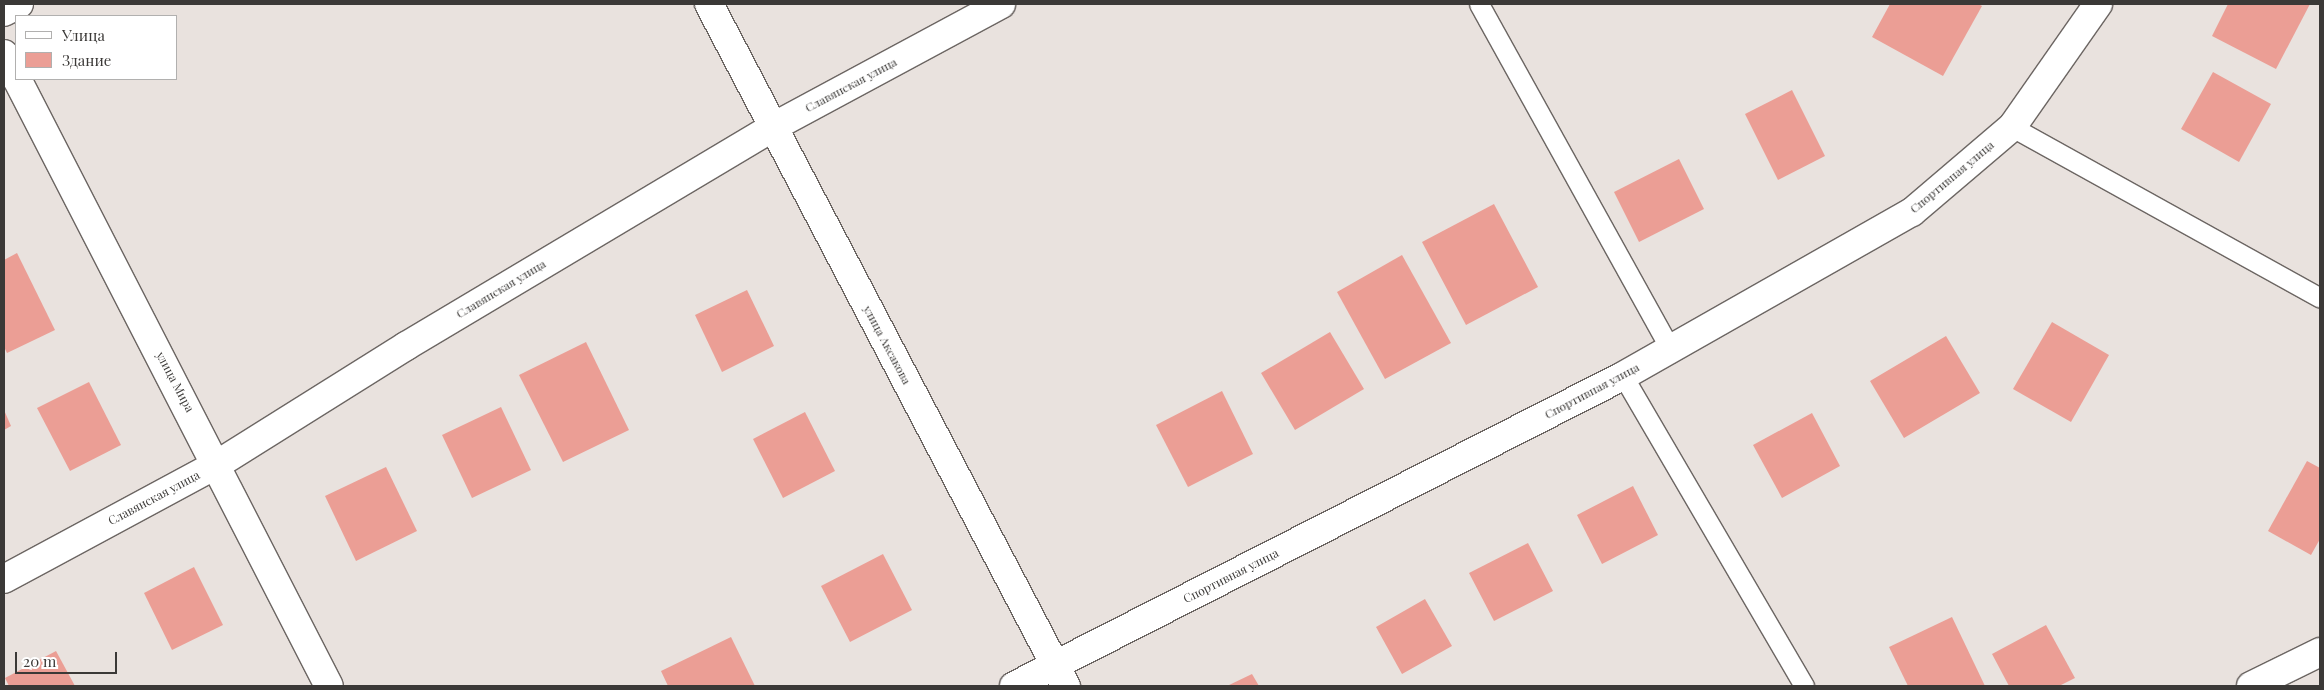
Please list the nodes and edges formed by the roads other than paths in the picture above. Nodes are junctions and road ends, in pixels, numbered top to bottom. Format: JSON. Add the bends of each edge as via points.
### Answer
{"nodes":[{"id":1,"x":18,"y":4,"type":"edge"},
{"id":2,"x":709,"y":4,"type":"edge"},
{"id":3,"x":1001,"y":4,"type":"edge"},
{"id":4,"x":1479,"y":4,"type":"edge"},
{"id":5,"x":2098,"y":4,"type":"edge"},
{"id":6,"x":4,"y":12,"type":"edge"},
{"id":7,"x":4,"y":54,"type":"edge"},
{"id":8,"x":15,"y":76,"type":"edge"},
{"id":9,"x":17,"y":80,"type":"edge"},
{"id":10,"x":774,"y":127,"type":"junction"},
{"id":11,"x":2012,"y":127,"type":"junction"},
{"id":12,"x":2320,"y":298,"type":"edge"},
{"id":13,"x":1670,"y":349,"type":"junction"},
{"id":14,"x":1623,"y":376,"type":"junction"},
{"id":15,"x":218,"y":464,"type":"junction"},
{"id":16,"x":4,"y":579,"type":"edge"},
{"id":17,"x":2320,"y":652,"type":"edge"},
{"id":18,"x":1060,"y":676,"type":"edge"},
{"id":19,"x":329,"y":686,"type":"edge"},
{"id":20,"x":1014,"y":686,"type":"edge"},
{"id":21,"x":1804,"y":686,"type":"edge"},
{"id":22,"x":2251,"y":686,"type":"edge"}],
"edges":[{"from":1,"to":6,"type":"street"},
{"from":2,"to":10,"type":"street","name":"улица Аксакова"},
{"from":3,"to":10,"type":"street","name":"Славянская улица"},
{"from":4,"to":13,"type":"lane"},
{"from":5,"to":11,"type":"street","name":"Спортивная улица"},
{"from":7,"to":8,"type":"street","name":"улица Мира"},
{"from":9,"to":15,"type":"street","name":"улица Мира"},
{"from":10,"to":15,"type":"street","name":"Славянская улица","via":[[406,346]]},
{"from":10,"to":18,"type":"street","name":"улица Аксакова"},
{"from":11,"to":12,"type":"lane"},
{"from":11,"to":13,"type":"street","name":"Спортивная улица","via":[[1912,212]]},
{"from":13,"to":14,"type":"street","name":"Спортивная улица"},
{"from":14,"to":18,"type":"street","name":"Спортивная улица"},
{"from":14,"to":21,"type":"lane"},
{"from":15,"to":16,"type":"street","name":"Славянская улица"},
{"from":15,"to":19,"type":"street","name":"улица Мира"},
{"from":17,"to":22,"type":"street"},
{"from":18,"to":20,"type":"street","name":"Спортивная улица"}]}
